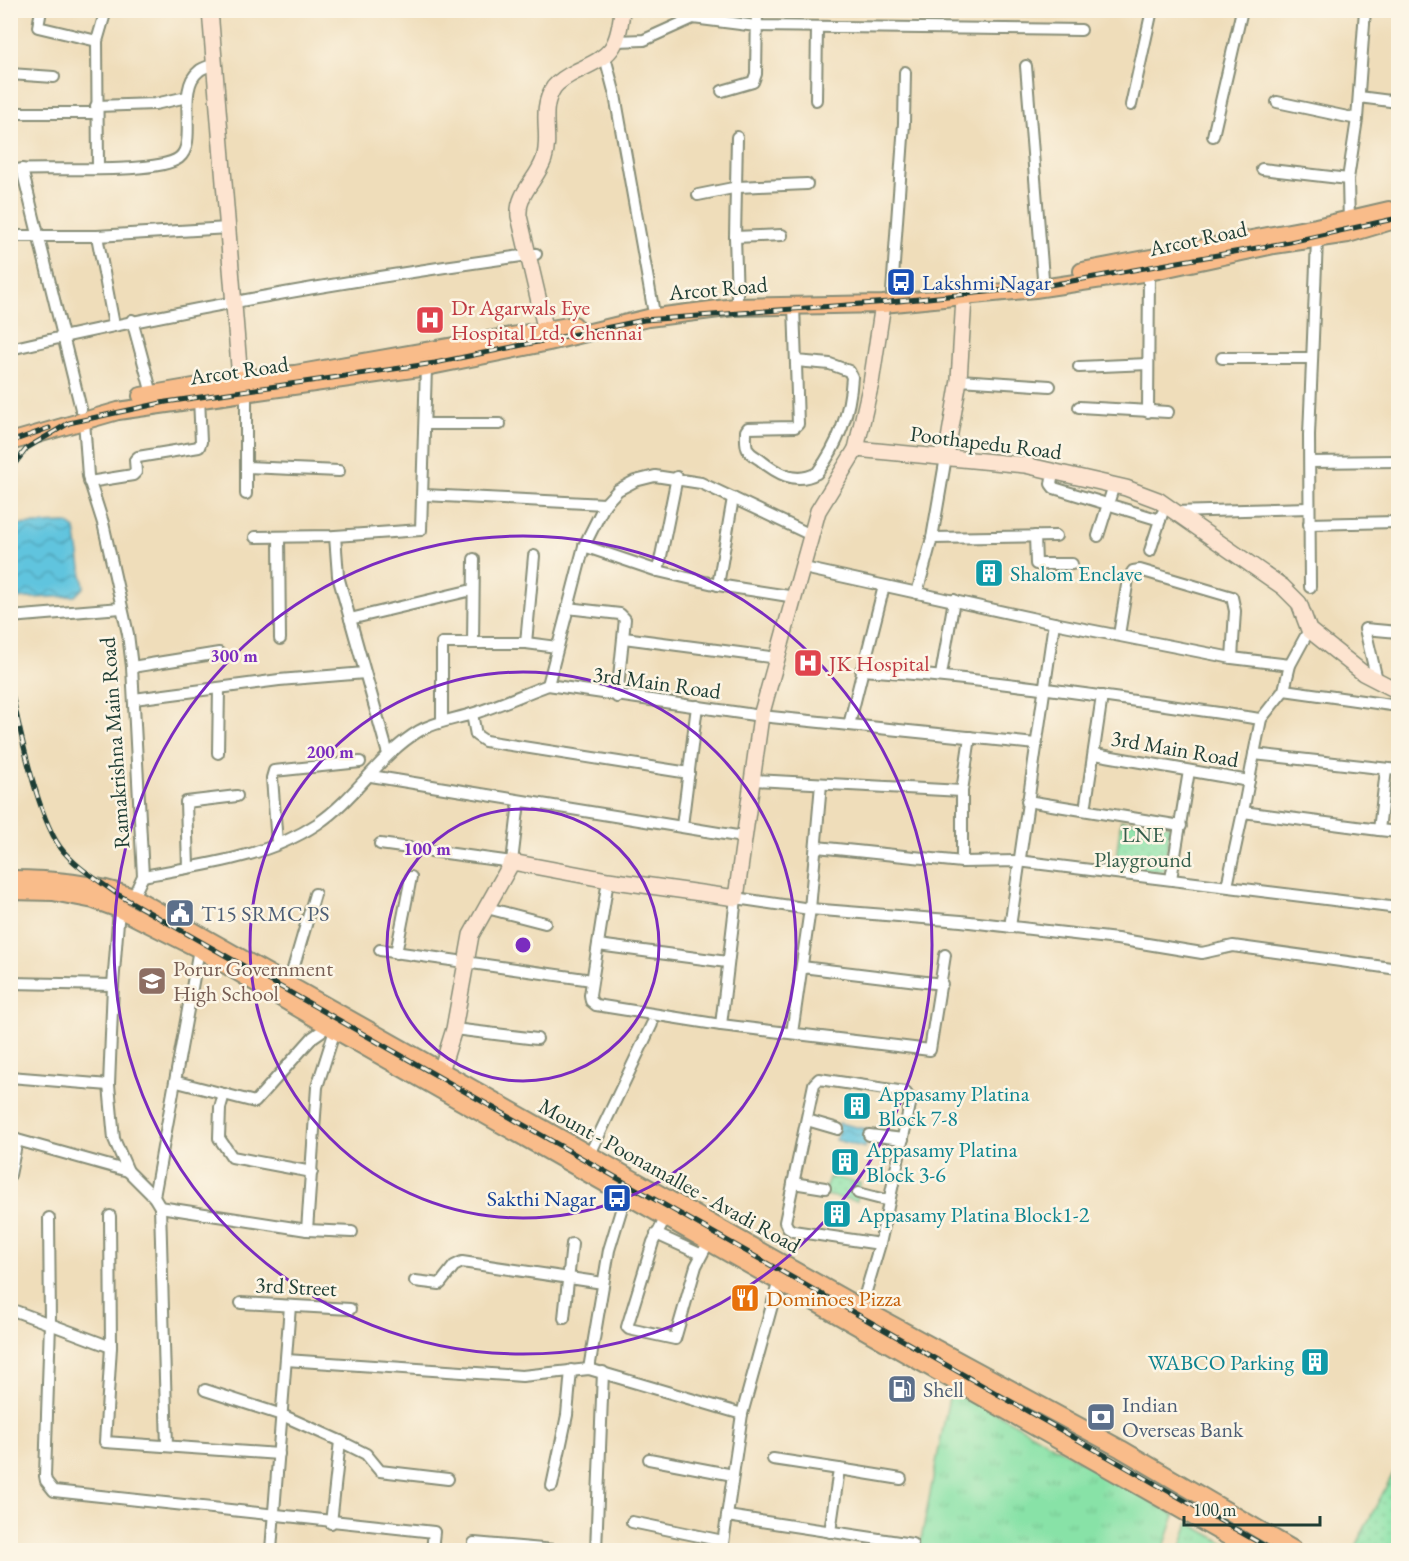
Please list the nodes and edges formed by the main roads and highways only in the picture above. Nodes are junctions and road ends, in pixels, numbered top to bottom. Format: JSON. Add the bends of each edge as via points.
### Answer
{"nodes":[{"id":1,"x":1398,"y":208,"type":"edge"},
{"id":2,"x":1398,"y":219,"type":"edge"},
{"id":3,"x":1349,"y":226,"type":"junction"},
{"id":4,"x":888,"y":298,"type":"junction"},
{"id":5,"x":552,"y":336,"type":"junction"},
{"id":6,"x":243,"y":385,"type":"junction"},
{"id":7,"x":83,"y":414,"type":"junction"},
{"id":8,"x":10,"y":431,"type":"edge"},
{"id":9,"x":10,"y":442,"type":"edge"},
{"id":10,"x":10,"y":879,"type":"edge"},
{"id":11,"x":10,"y":891,"type":"edge"},
{"id":12,"x":253,"y":973,"type":"junction"},
{"id":13,"x":432,"y":1072,"type":"junction"},
{"id":14,"x":502,"y":1115,"type":"junction"},
{"id":15,"x":1212,"y":1502,"type":"junction"},
{"id":16,"x":1201,"y":1521,"type":"junction"},
{"id":17,"x":1252,"y":1551,"type":"edge"},
{"id":18,"x":1294,"y":1551,"type":"edge"}],
"edges":[{"from":1,"to":3,"type":"main road","name":"Arcot Road"},
{"from":2,"to":3,"type":"main road","name":"Arcot Road"},
{"from":3,"to":4,"type":"main road","name":"Arcot Road","via":[[1043,278]]},
{"from":3,"to":4,"type":"main road","name":"Arcot Road","via":[[1317,240],[1274,245],[1149,272],[964,298]]},
{"from":4,"to":5,"type":"main road","name":"Arcot Road","via":[[672,314]]},
{"from":4,"to":5,"type":"main road","name":"Arcot Road","via":[[737,298],[653,308]]},
{"from":5,"to":6,"type":"main road","name":"Arcot Road"},
{"from":5,"to":6,"type":"main road","name":"Arcot Road","via":[[426,367]]},
{"from":6,"to":7,"type":"main road","name":"Arcot Road","via":[[199,398]]},
{"from":6,"to":7,"type":"main road","name":"Arcot Road","via":[[152,394]]},
{"from":7,"to":8,"type":"main road","name":"Arcot Road"},
{"from":7,"to":9,"type":"main road","name":"Arcot Road"},
{"from":10,"to":12,"type":"main road","name":"Mount - Poonamallee - Avadi Road","via":[[97,885],[133,897]]},
{"from":11,"to":12,"type":"main road","name":"Mount - Poonamallee - Avadi Road","via":[[53,891],[94,900]]},
{"from":12,"to":13,"type":"main road","name":"Mount - Poonamallee - Avadi Road","via":[[288,986]]},
{"from":12,"to":13,"type":"main road","name":"Mount - Poonamallee - Avadi Road","via":[[332,1028]]},
{"from":13,"to":14,"type":"main road","name":"Mount - Poonamallee - Avadi Road"},
{"from":14,"to":15,"type":"main road","name":"Mount - Poonamallee - Avadi Road","via":[[589,1156]]},
{"from":14,"to":16,"type":"main road","name":"Mount - Poonamallee - Avadi Road","via":[[666,1216],[704,1247],[778,1280]]},
{"from":15,"to":16,"type":"main road"},
{"from":15,"to":18,"type":"main road","name":"Mount - Poonamallee - Avadi Road"},
{"from":16,"to":17,"type":"main road","name":"Mount - Poonamallee - Avadi Road"}]}
